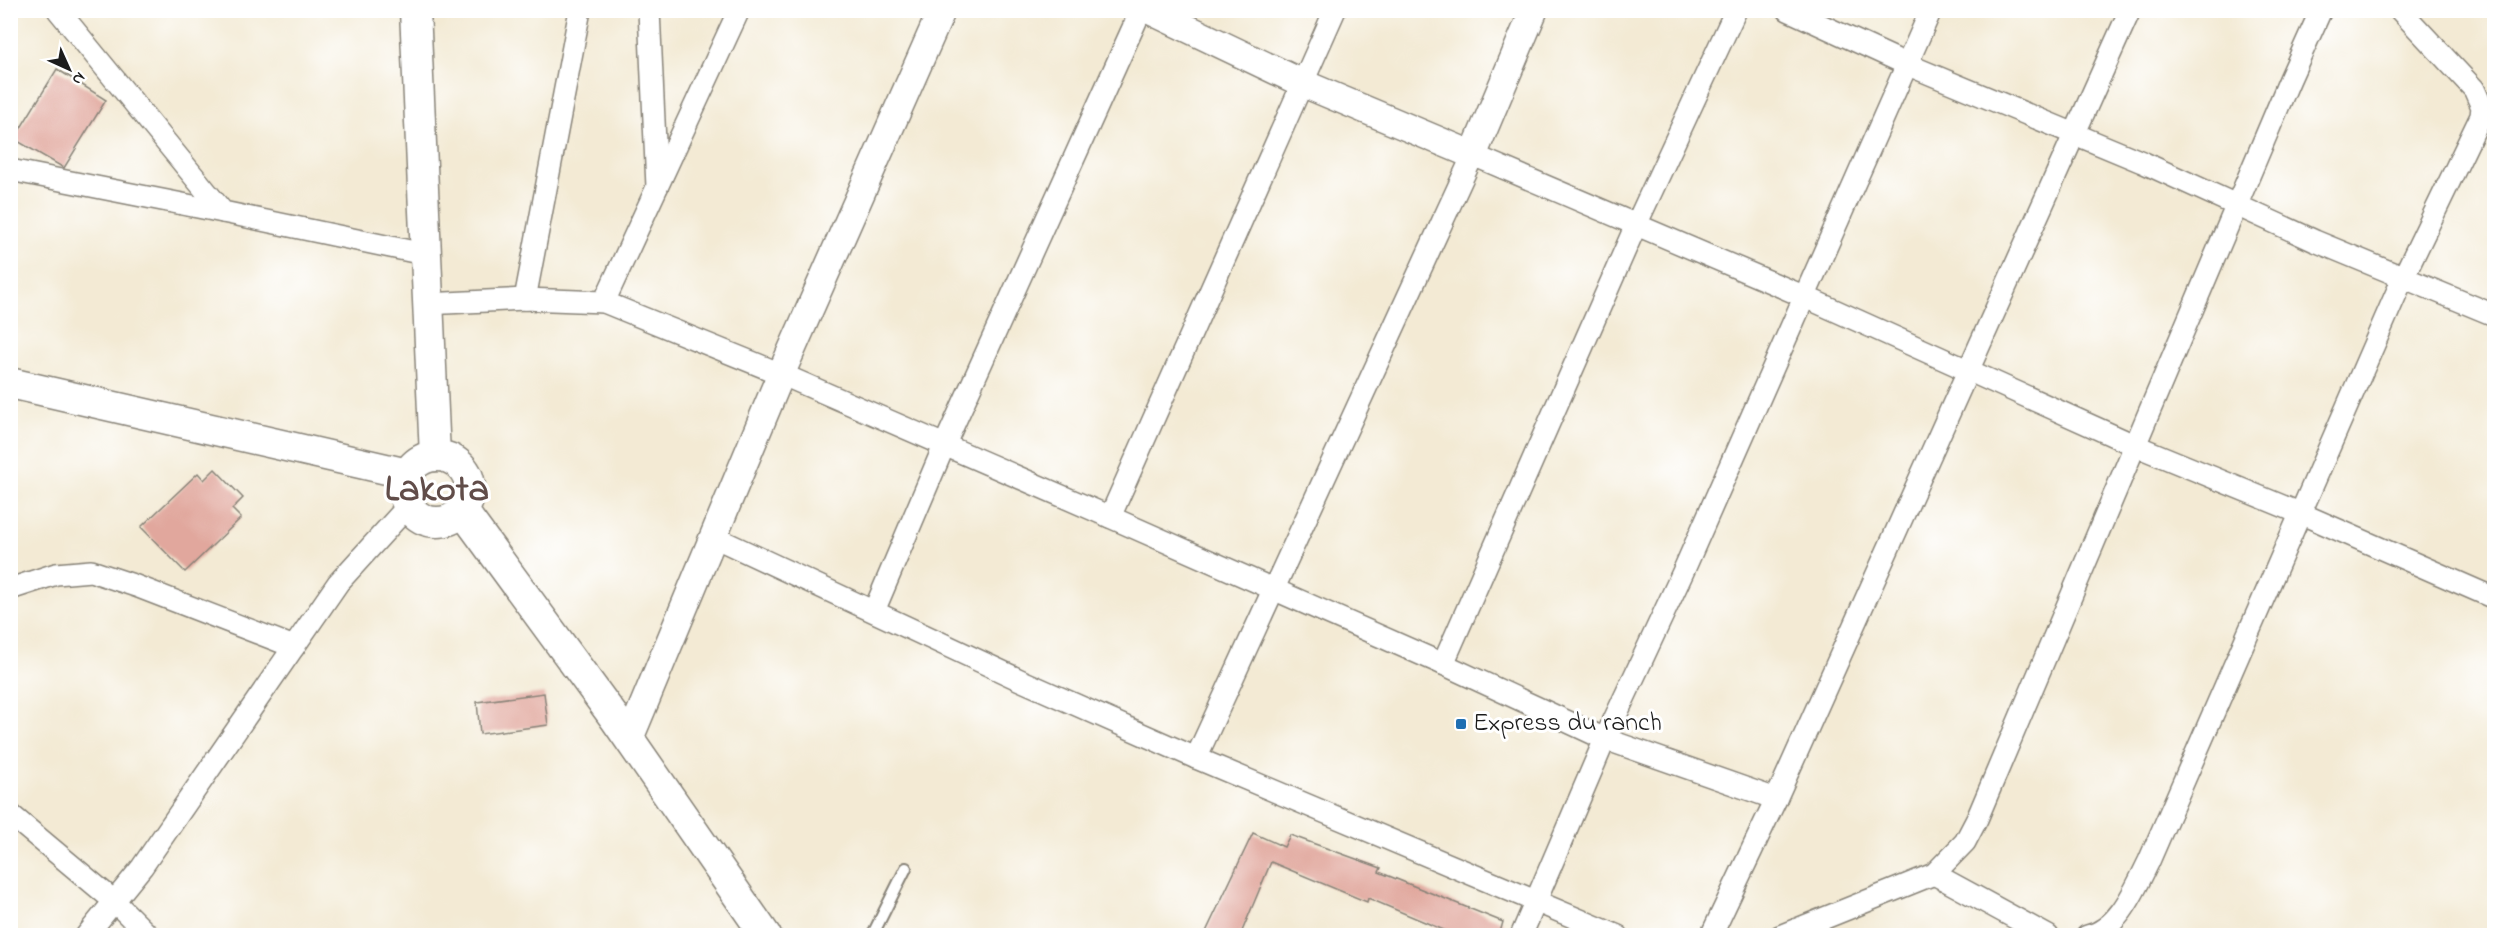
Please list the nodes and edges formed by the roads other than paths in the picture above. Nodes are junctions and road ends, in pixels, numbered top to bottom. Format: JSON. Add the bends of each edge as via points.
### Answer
{"nodes":[{"id":1,"x":58,"y":10,"type":"edge"},
{"id":2,"x":415,"y":10,"type":"edge"},
{"id":3,"x":580,"y":10,"type":"edge"},
{"id":4,"x":649,"y":10,"type":"edge"},
{"id":5,"x":740,"y":10,"type":"edge"},
{"id":6,"x":942,"y":10,"type":"edge"},
{"id":7,"x":1141,"y":10,"type":"edge"},
{"id":8,"x":1149,"y":10,"type":"edge"},
{"id":9,"x":1335,"y":10,"type":"edge"},
{"id":10,"x":1534,"y":10,"type":"edge"},
{"id":11,"x":1736,"y":10,"type":"edge"},
{"id":12,"x":1788,"y":10,"type":"edge"},
{"id":13,"x":1931,"y":10,"type":"edge"},
{"id":14,"x":2130,"y":10,"type":"edge"},
{"id":15,"x":2321,"y":10,"type":"edge"},
{"id":16,"x":2400,"y":10,"type":"edge"},
{"id":17,"x":1906,"y":64,"type":"junction"},
{"id":18,"x":1302,"y":83,"type":"junction"},
{"id":19,"x":2075,"y":134,"type":"junction"},
{"id":20,"x":1473,"y":155,"type":"junction"},
{"id":21,"x":10,"y":170,"type":"edge"},
{"id":22,"x":657,"y":190,"type":"junction"},
{"id":23,"x":2237,"y":204,"type":"junction"},
{"id":24,"x":223,"y":213,"type":"junction"},
{"id":25,"x":1636,"y":225,"type":"junction"},
{"id":26,"x":424,"y":254,"type":"junction"},
{"id":27,"x":2403,"y":278,"type":"junction"},
{"id":28,"x":1803,"y":296,"type":"junction"},
{"id":29,"x":525,"y":299,"type":"junction"},
{"id":30,"x":604,"y":302,"type":"junction"},
{"id":31,"x":426,"y":304,"type":"junction"},
{"id":32,"x":2494,"y":315,"type":"edge"},
{"id":33,"x":1967,"y":370,"type":"junction"},
{"id":34,"x":781,"y":374,"type":"junction"},
{"id":35,"x":10,"y":383,"type":"edge"},
{"id":36,"x":2134,"y":445,"type":"junction"},
{"id":37,"x":944,"y":446,"type":"junction"},
{"id":38,"x":435,"y":456,"type":"junction"},
{"id":39,"x":408,"y":474,"type":"junction"},
{"id":40,"x":408,"y":506,"type":"junction"},
{"id":41,"x":462,"y":510,"type":"junction"},
{"id":42,"x":2302,"y":514,"type":"junction"},
{"id":43,"x":1110,"y":517,"type":"junction"},
{"id":44,"x":714,"y":537,"type":"junction"},
{"id":45,"x":10,"y":589,"type":"edge"},
{"id":46,"x":1272,"y":590,"type":"junction"},
{"id":47,"x":2494,"y":598,"type":"edge"},
{"id":48,"x":874,"y":610,"type":"junction"},
{"id":49,"x":294,"y":647,"type":"junction"},
{"id":50,"x":1443,"y":664,"type":"junction"},
{"id":51,"x":1605,"y":739,"type":"junction"},
{"id":52,"x":629,"y":740,"type":"junction"},
{"id":53,"x":1196,"y":758,"type":"junction"},
{"id":54,"x":1776,"y":799,"type":"junction"},
{"id":55,"x":10,"y":813,"type":"edge"},
{"id":56,"x":906,"y":868,"type":"dead end"},
{"id":57,"x":1934,"y":874,"type":"junction"},
{"id":58,"x":114,"y":901,"type":"junction"},
{"id":59,"x":1536,"y":902,"type":"junction"},
{"id":60,"x":86,"y":936,"type":"edge"},
{"id":61,"x":149,"y":936,"type":"edge"},
{"id":62,"x":766,"y":936,"type":"edge"},
{"id":63,"x":872,"y":936,"type":"edge"},
{"id":64,"x":1521,"y":936,"type":"edge"},
{"id":65,"x":1618,"y":936,"type":"edge"},
{"id":66,"x":1711,"y":936,"type":"edge"},
{"id":67,"x":1780,"y":936,"type":"edge"},
{"id":68,"x":2048,"y":936,"type":"edge"},
{"id":69,"x":2087,"y":936,"type":"edge"}],
"edges":[{"from":1,"to":24,"type":"street"},
{"from":2,"to":26,"type":"main road"},
{"from":3,"to":29,"type":"street"},
{"from":4,"to":22,"type":"street"},
{"from":5,"to":22,"type":"street"},
{"from":6,"to":34,"type":"street"},
{"from":7,"to":37,"type":"street"},
{"from":8,"to":18,"type":"street"},
{"from":9,"to":18,"type":"street"},
{"from":10,"to":20,"type":"street"},
{"from":11,"to":25,"type":"street"},
{"from":12,"to":17,"type":"street"},
{"from":13,"to":17,"type":"street"},
{"from":14,"to":19,"type":"street"},
{"from":15,"to":23,"type":"street"},
{"from":16,"to":27,"type":"street","via":[[2474,89],[2482,107]]},
{"from":17,"to":19,"type":"street"},
{"from":17,"to":28,"type":"street"},
{"from":18,"to":20,"type":"street"},
{"from":18,"to":43,"type":"street"},
{"from":19,"to":23,"type":"street"},
{"from":19,"to":33,"type":"street"},
{"from":20,"to":25,"type":"street"},
{"from":20,"to":46,"type":"street"},
{"from":21,"to":24,"type":"street"},
{"from":22,"to":30,"type":"street"},
{"from":23,"to":27,"type":"street"},
{"from":23,"to":36,"type":"street"},
{"from":24,"to":26,"type":"street"},
{"from":25,"to":28,"type":"street"},
{"from":25,"to":50,"type":"street"},
{"from":26,"to":31,"type":"main road"},
{"from":27,"to":32,"type":"street"},
{"from":27,"to":42,"type":"street"},
{"from":28,"to":33,"type":"street"},
{"from":28,"to":51,"type":"street","via":[[1683,572]]},
{"from":29,"to":30,"type":"street"},
{"from":29,"to":31,"type":"street"},
{"from":30,"to":34,"type":"street"},
{"from":31,"to":38,"type":"main road"},
{"from":33,"to":36,"type":"street"},
{"from":33,"to":54,"type":"street"},
{"from":34,"to":37,"type":"street"},
{"from":34,"to":44,"type":"street"},
{"from":35,"to":39,"type":"main road"},
{"from":36,"to":42,"type":"street"},
{"from":36,"to":57,"type":"street","via":[[1977,819],[1965,842]]},
{"from":37,"to":43,"type":"street"},
{"from":37,"to":48,"type":"street"},
{"from":38,"to":39,"type":"main road","via":[[414,465]]},
{"from":38,"to":41,"type":"main road","via":[[453,461],[466,474],[470,493]]},
{"from":39,"to":40,"type":"main road","via":[[404,490]]},
{"from":40,"to":41,"type":"main road","via":[[421,518],[437,522]]},
{"from":40,"to":49,"type":"street","via":[[338,583]]},
{"from":41,"to":52,"type":"main road"},
{"from":42,"to":47,"type":"street"},
{"from":42,"to":69,"type":"street","via":[[2138,884],[2115,919],[2103,930]]},
{"from":43,"to":46,"type":"street"},
{"from":44,"to":48,"type":"street"},
{"from":44,"to":52,"type":"street"},
{"from":45,"to":49,"type":"street","via":[[56,574],[91,571]]},
{"from":46,"to":50,"type":"street"},
{"from":46,"to":53,"type":"street"},
{"from":48,"to":53,"type":"street"},
{"from":49,"to":58,"type":"street","via":[[142,867]]},
{"from":50,"to":51,"type":"street"},
{"from":51,"to":54,"type":"street"},
{"from":51,"to":59,"type":"street"},
{"from":52,"to":62,"type":"main road"},
{"from":53,"to":59,"type":"street"},
{"from":54,"to":66,"type":"street"},
{"from":55,"to":58,"type":"street"},
{"from":56,"to":63,"type":"lane"},
{"from":57,"to":67,"type":"street"},
{"from":57,"to":68,"type":"street"},
{"from":58,"to":60,"type":"street"},
{"from":58,"to":61,"type":"street"},
{"from":59,"to":64,"type":"street"},
{"from":59,"to":65,"type":"street"}]}
